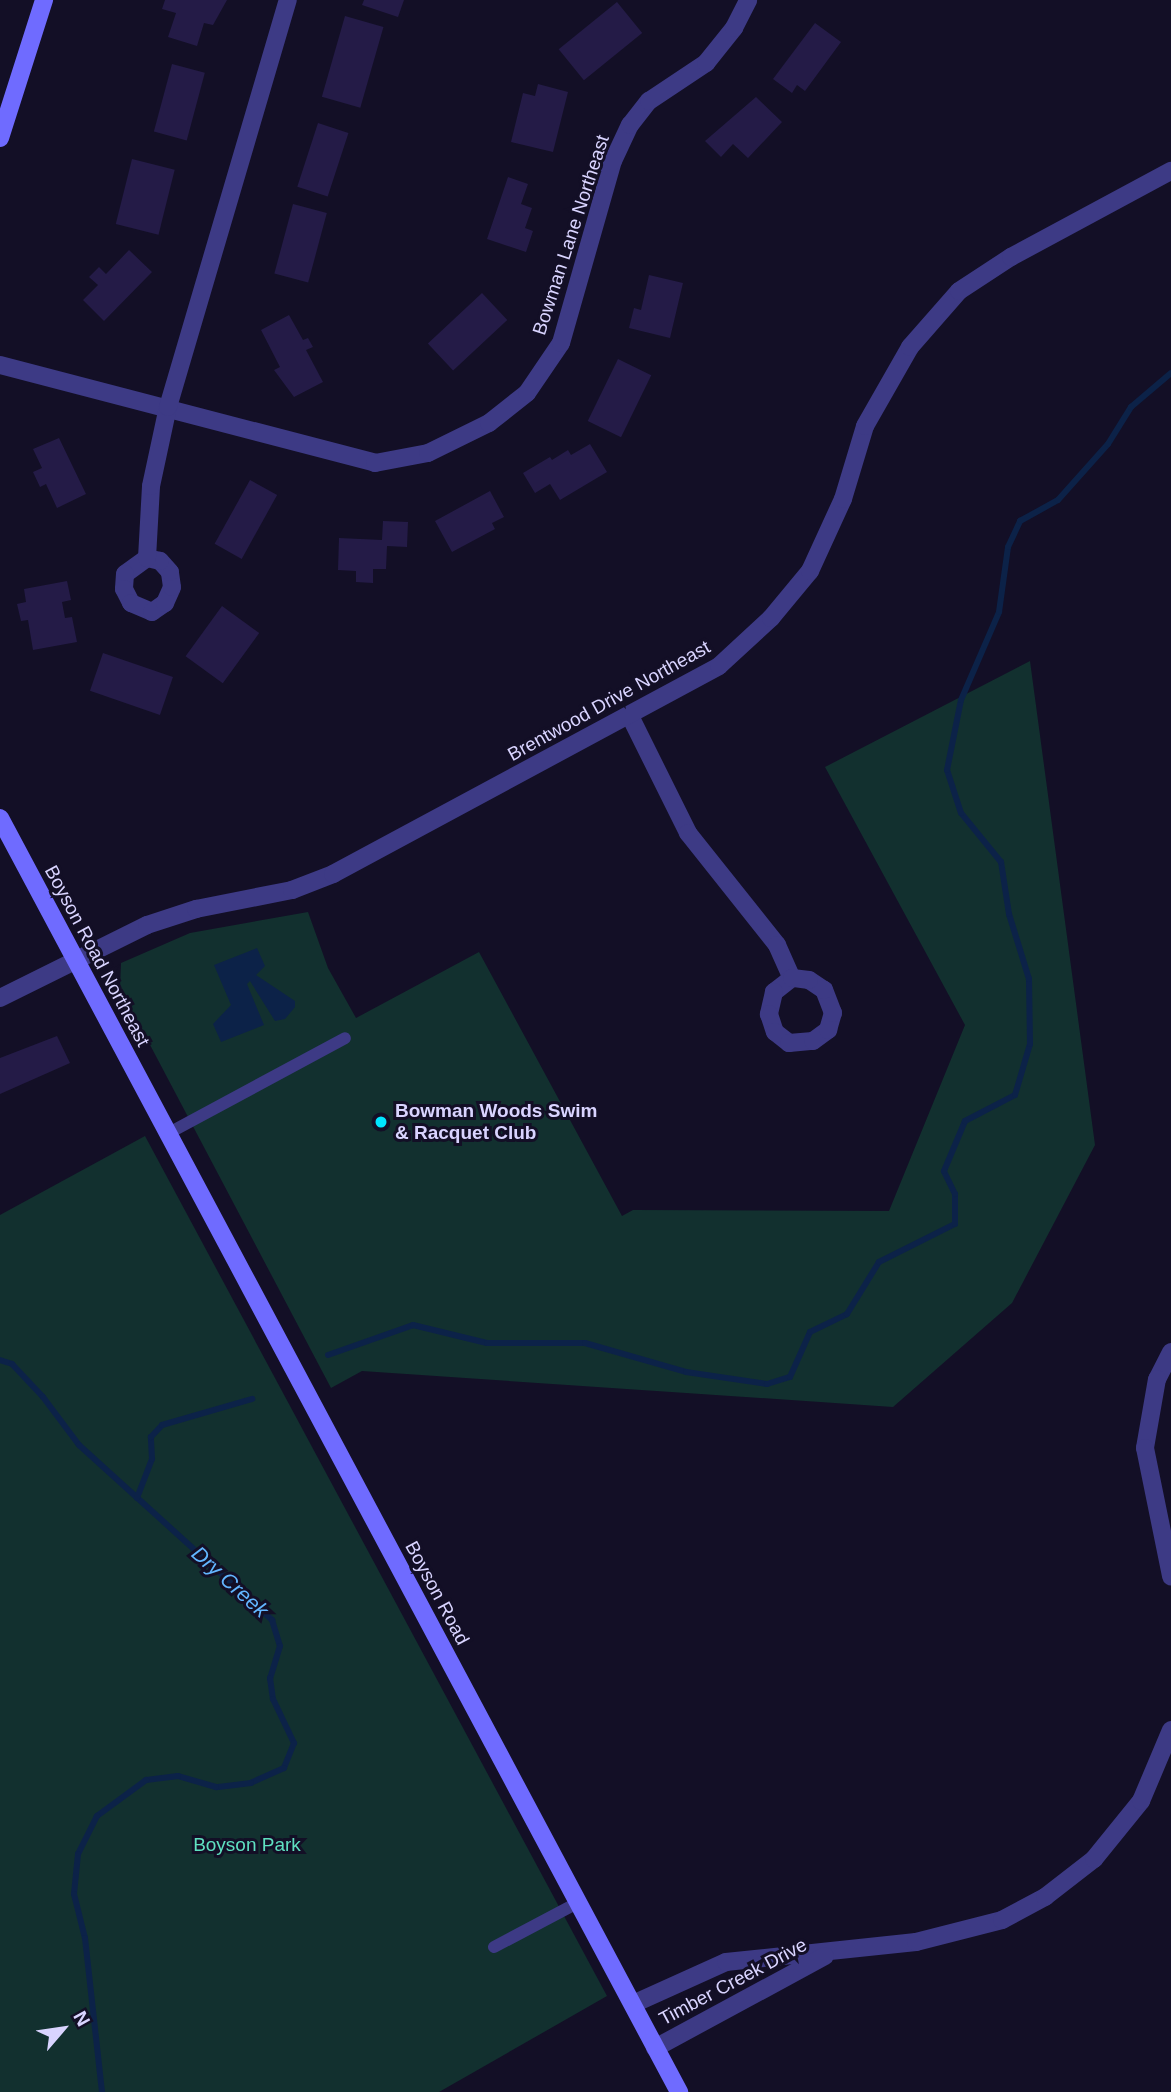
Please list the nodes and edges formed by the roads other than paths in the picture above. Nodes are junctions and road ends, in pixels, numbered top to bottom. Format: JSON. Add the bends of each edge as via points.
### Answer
{"nodes":[{"id":1,"x":44,"y":0,"type":"edge"},
{"id":2,"x":288,"y":0,"type":"edge"},
{"id":3,"x":748,"y":0,"type":"edge"},
{"id":4,"x":0,"y":138,"type":"edge"},
{"id":5,"x":1171,"y":171,"type":"edge"},
{"id":6,"x":0,"y":365,"type":"edge"},
{"id":7,"x":168,"y":407,"type":"junction"},
{"id":8,"x":147,"y":558,"type":"dead end"},
{"id":9,"x":630,"y":716,"type":"junction"},
{"id":10,"x":0,"y":818,"type":"edge"},
{"id":11,"x":76,"y":960,"type":"junction"},
{"id":12,"x":792,"y":978,"type":"dead end"},
{"id":13,"x":0,"y":998,"type":"edge"},
{"id":14,"x":345,"y":1038,"type":"dead end"},
{"id":15,"x":157,"y":1114,"type":"joint"},
{"id":16,"x":167,"y":1133,"type":"junction"},
{"id":17,"x":1171,"y":1352,"type":"edge"},
{"id":18,"x":1171,"y":1576,"type":"edge"},
{"id":19,"x":1171,"y":1730,"type":"edge"},
{"id":20,"x":579,"y":1902,"type":"junction"},
{"id":21,"x":495,"y":1947,"type":"dead end"},
{"id":22,"x":830,"y":1954,"type":"junction"},
{"id":23,"x":633,"y":2004,"type":"junction"},
{"id":24,"x":656,"y":2048,"type":"junction"},
{"id":25,"x":679,"y":2092,"type":"edge"}],
"edges":[{"from":1,"to":4,"type":"street"},
{"from":2,"to":7,"type":"street"},
{"from":3,"to":7,"type":"street","name":"Bowman Lane Northeast","via":[[734,28],[706,62],[665,89],[630,125],[613,161],[561,343],[527,393],[489,423],[428,453],[376,463]]},
{"from":5,"to":9,"type":"street","name":"Brentwood Drive Northeast","via":[[1011,257],[960,291],[910,348],[865,426],[843,499],[810,571],[771,618],[719,666]]},
{"from":6,"to":7,"type":"street","name":"Bowman Lane Northeast"},
{"from":7,"to":8,"type":"street","via":[[151,486]]},
{"from":9,"to":11,"type":"street","name":"Brentwood Drive Northeast","via":[[333,874],[292,890],[171,917]]},
{"from":9,"to":12,"type":"street","via":[[688,833],[777,945]]},
{"from":10,"to":11,"type":"street","name":"Boyson Road Northeast"},
{"from":11,"to":13,"type":"street","name":"Brentwood Drive Northeast"},
{"from":11,"to":15,"type":"street","name":"Boyson Road Northeast"},
{"from":14,"to":16,"type":"lane"},
{"from":15,"to":16,"type":"street","name":"Boyson Road"},
{"from":16,"to":20,"type":"street","name":"Boyson Road"},
{"from":17,"to":18,"type":"street","via":[[1157,1379],[1145,1448]]},
{"from":19,"to":22,"type":"street","name":"Timber Creek Drive","via":[[1140,1801],[1094,1859],[1045,1897],[968,1932]]},
{"from":20,"to":21,"type":"lane"},
{"from":20,"to":23,"type":"street","name":"Boyson Road"},
{"from":22,"to":23,"type":"street","name":"Timber Creek Drive","via":[[726,1962]]},
{"from":22,"to":24,"type":"street","name":"Timber Creek Drive"},
{"from":23,"to":24,"type":"street","name":"Boyson Road"},
{"from":24,"to":25,"type":"street","name":"Boyson Road"}]}
